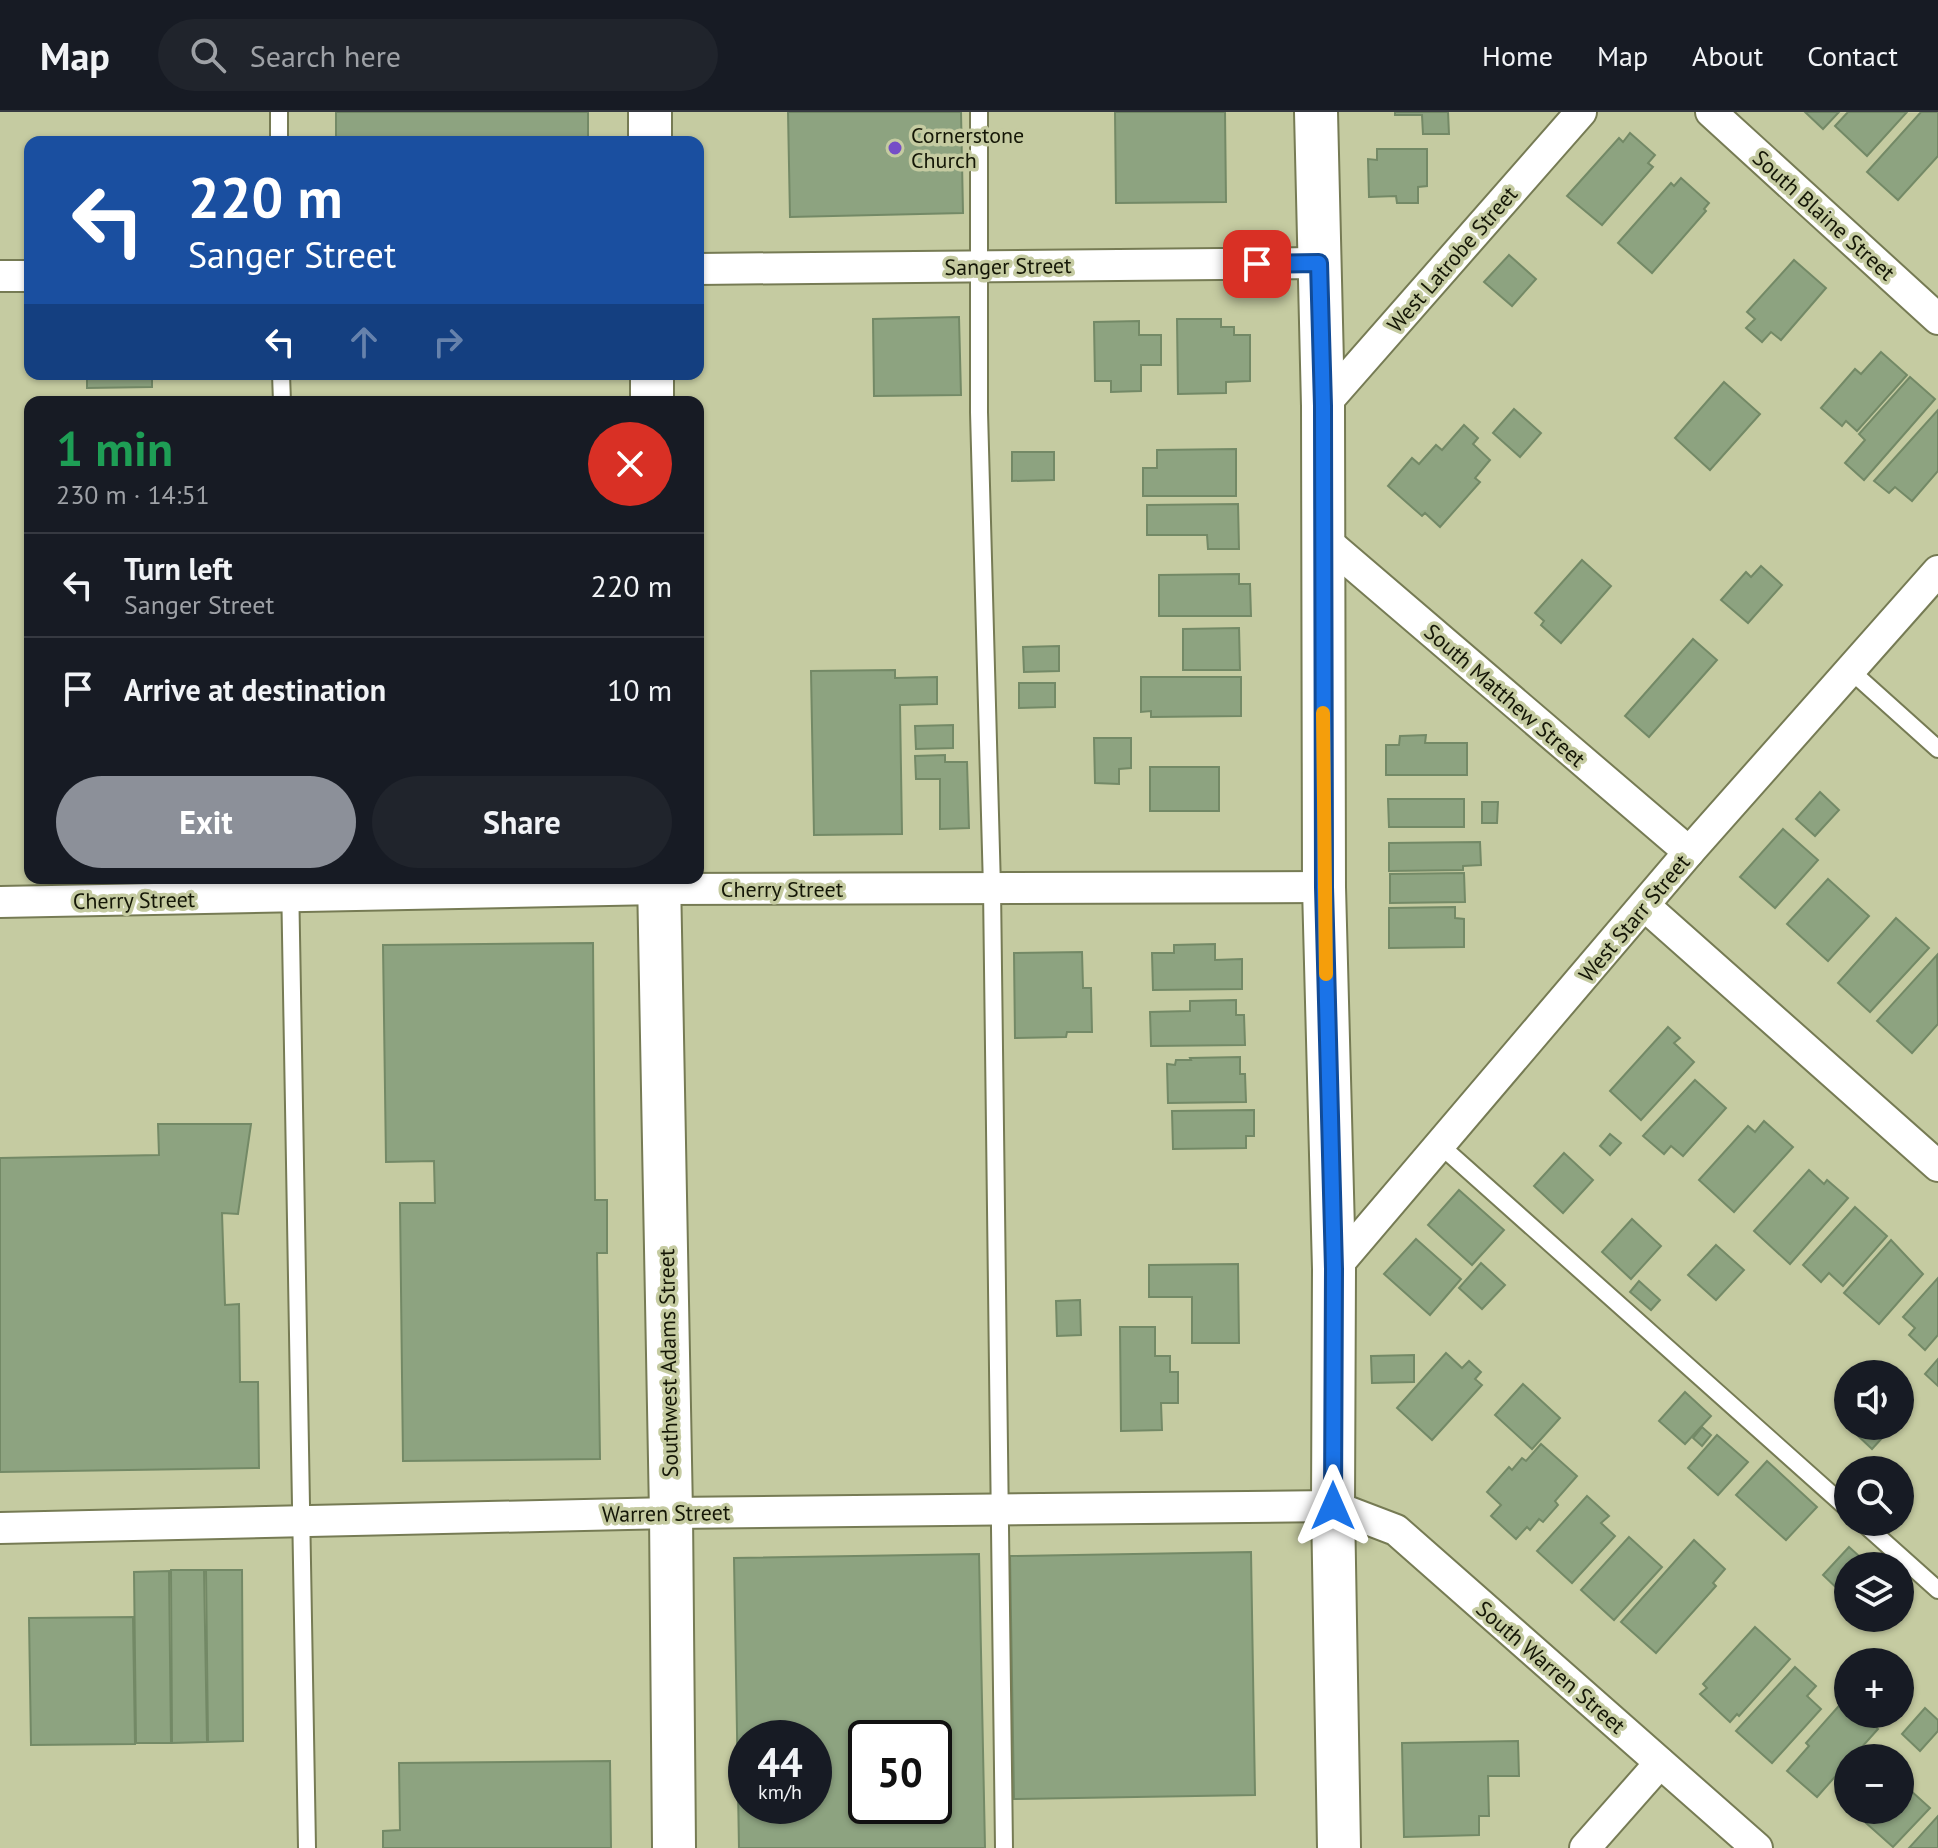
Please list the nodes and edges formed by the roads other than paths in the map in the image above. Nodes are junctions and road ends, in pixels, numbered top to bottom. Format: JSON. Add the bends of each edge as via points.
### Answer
{"nodes":[{"id":1,"x":279,"y":112,"type":"edge"},
{"id":2,"x":650,"y":112,"type":"edge"},
{"id":3,"x":979,"y":112,"type":"edge"},
{"id":4,"x":1316,"y":112,"type":"edge"},
{"id":5,"x":1581,"y":112,"type":"edge"},
{"id":6,"x":1711,"y":112,"type":"edge"},
{"id":7,"x":279,"y":136,"type":"edge"},
{"id":8,"x":650,"y":136,"type":"edge"},
{"id":9,"x":1319,"y":263,"type":"junction"},
{"id":10,"x":981,"y":267,"type":"junction"},
{"id":11,"x":704,"y":269,"type":"edge"},
{"id":12,"x":0,"y":276,"type":"edge"},
{"id":13,"x":24,"y":276,"type":"edge"},
{"id":14,"x":1938,"y":319,"type":"edge"},
{"id":15,"x":1323,"y":406,"type":"junction"},
{"id":16,"x":1321,"y":537,"type":"junction"},
{"id":17,"x":1938,"y":571,"type":"edge"},
{"id":18,"x":1850,"y":670,"type":"junction"},
{"id":19,"x":1938,"y":749,"type":"edge"},
{"id":20,"x":1689,"y":852,"type":"junction"},
{"id":21,"x":659,"y":884,"type":"edge"},
{"id":22,"x":290,"y":887,"type":"edge"},
{"id":23,"x":1324,"y":887,"type":"junction"},
{"id":24,"x":992,"y":888,"type":"junction"},
{"id":25,"x":0,"y":902,"type":"edge"},
{"id":26,"x":1645,"y":906,"type":"junction"},
{"id":27,"x":1440,"y":1145,"type":"junction"},
{"id":28,"x":1938,"y":1166,"type":"edge"},
{"id":29,"x":1334,"y":1269,"type":"junction"},
{"id":30,"x":1834,"y":1497,"type":"edge"},
{"id":31,"x":1333,"y":1506,"type":"junction"},
{"id":32,"x":1000,"y":1509,"type":"junction"},
{"id":33,"x":671,"y":1513,"type":"junction"},
{"id":34,"x":300,"y":1521,"type":"junction"},
{"id":35,"x":0,"y":1528,"type":"edge"},
{"id":36,"x":1878,"y":1536,"type":"edge"},
{"id":37,"x":1938,"y":1590,"type":"edge"},
{"id":38,"x":1660,"y":1763,"type":"junction"},
{"id":39,"x":307,"y":1848,"type":"edge"},
{"id":40,"x":674,"y":1848,"type":"edge"},
{"id":41,"x":1004,"y":1848,"type":"edge"},
{"id":42,"x":1339,"y":1848,"type":"edge"},
{"id":43,"x":1585,"y":1848,"type":"edge"},
{"id":44,"x":1757,"y":1848,"type":"edge"}],
"edges":[{"from":1,"to":7,"type":"lane"},
{"from":2,"to":8,"type":"main road"},
{"from":3,"to":10,"type":"lane"},
{"from":4,"to":9,"type":"main road"},
{"from":5,"to":15,"type":"street","name":"West Latrobe Street"},
{"from":6,"to":14,"type":"street","name":"South Blaine Street"},
{"from":9,"to":10,"type":"street","name":"Sanger Street"},
{"from":9,"to":15,"type":"main road"},
{"from":10,"to":11,"type":"street","name":"Sanger Street"},
{"from":10,"to":24,"type":"lane","via":[[979,412]]},
{"from":12,"to":13,"type":"street"},
{"from":15,"to":16,"type":"main road"},
{"from":16,"to":20,"type":"street","name":"South Matthew Street"},
{"from":16,"to":23,"type":"main road"},
{"from":17,"to":18,"type":"street","name":"West Starr Street"},
{"from":18,"to":19,"type":"lane"},
{"from":18,"to":20,"type":"street","name":"West Starr Street"},
{"from":20,"to":26,"type":"street","name":"West Starr Street"},
{"from":21,"to":22,"type":"street","name":"Cherry Street"},
{"from":21,"to":24,"type":"street","name":"Cherry Street"},
{"from":21,"to":33,"type":"main road","name":"Southwest Adams Street"},
{"from":22,"to":25,"type":"street","name":"Cherry Street"},
{"from":22,"to":34,"type":"lane"},
{"from":23,"to":24,"type":"street","name":"Cherry Street"},
{"from":23,"to":29,"type":"main road"},
{"from":24,"to":32,"type":"lane"},
{"from":26,"to":27,"type":"street","name":"West Starr Street"},
{"from":26,"to":28,"type":"street"},
{"from":27,"to":29,"type":"street","name":"West Starr Street"},
{"from":27,"to":30,"type":"lane"},
{"from":29,"to":31,"type":"main road"},
{"from":31,"to":32,"type":"street","name":"Warren Street"},
{"from":31,"to":38,"type":"street","name":"South Warren Street","via":[[1396,1530]]},
{"from":31,"to":42,"type":"main road"},
{"from":32,"to":33,"type":"street","name":"Warren Street"},
{"from":32,"to":41,"type":"lane"},
{"from":33,"to":34,"type":"street","name":"Warren Street"},
{"from":33,"to":40,"type":"main road","name":"Southwest Adams Street"},
{"from":34,"to":35,"type":"street","name":"Warren Street"},
{"from":34,"to":39,"type":"lane"},
{"from":36,"to":37,"type":"lane"},
{"from":38,"to":43,"type":"street"},
{"from":38,"to":44,"type":"street","name":"South Warren Street"}]}
